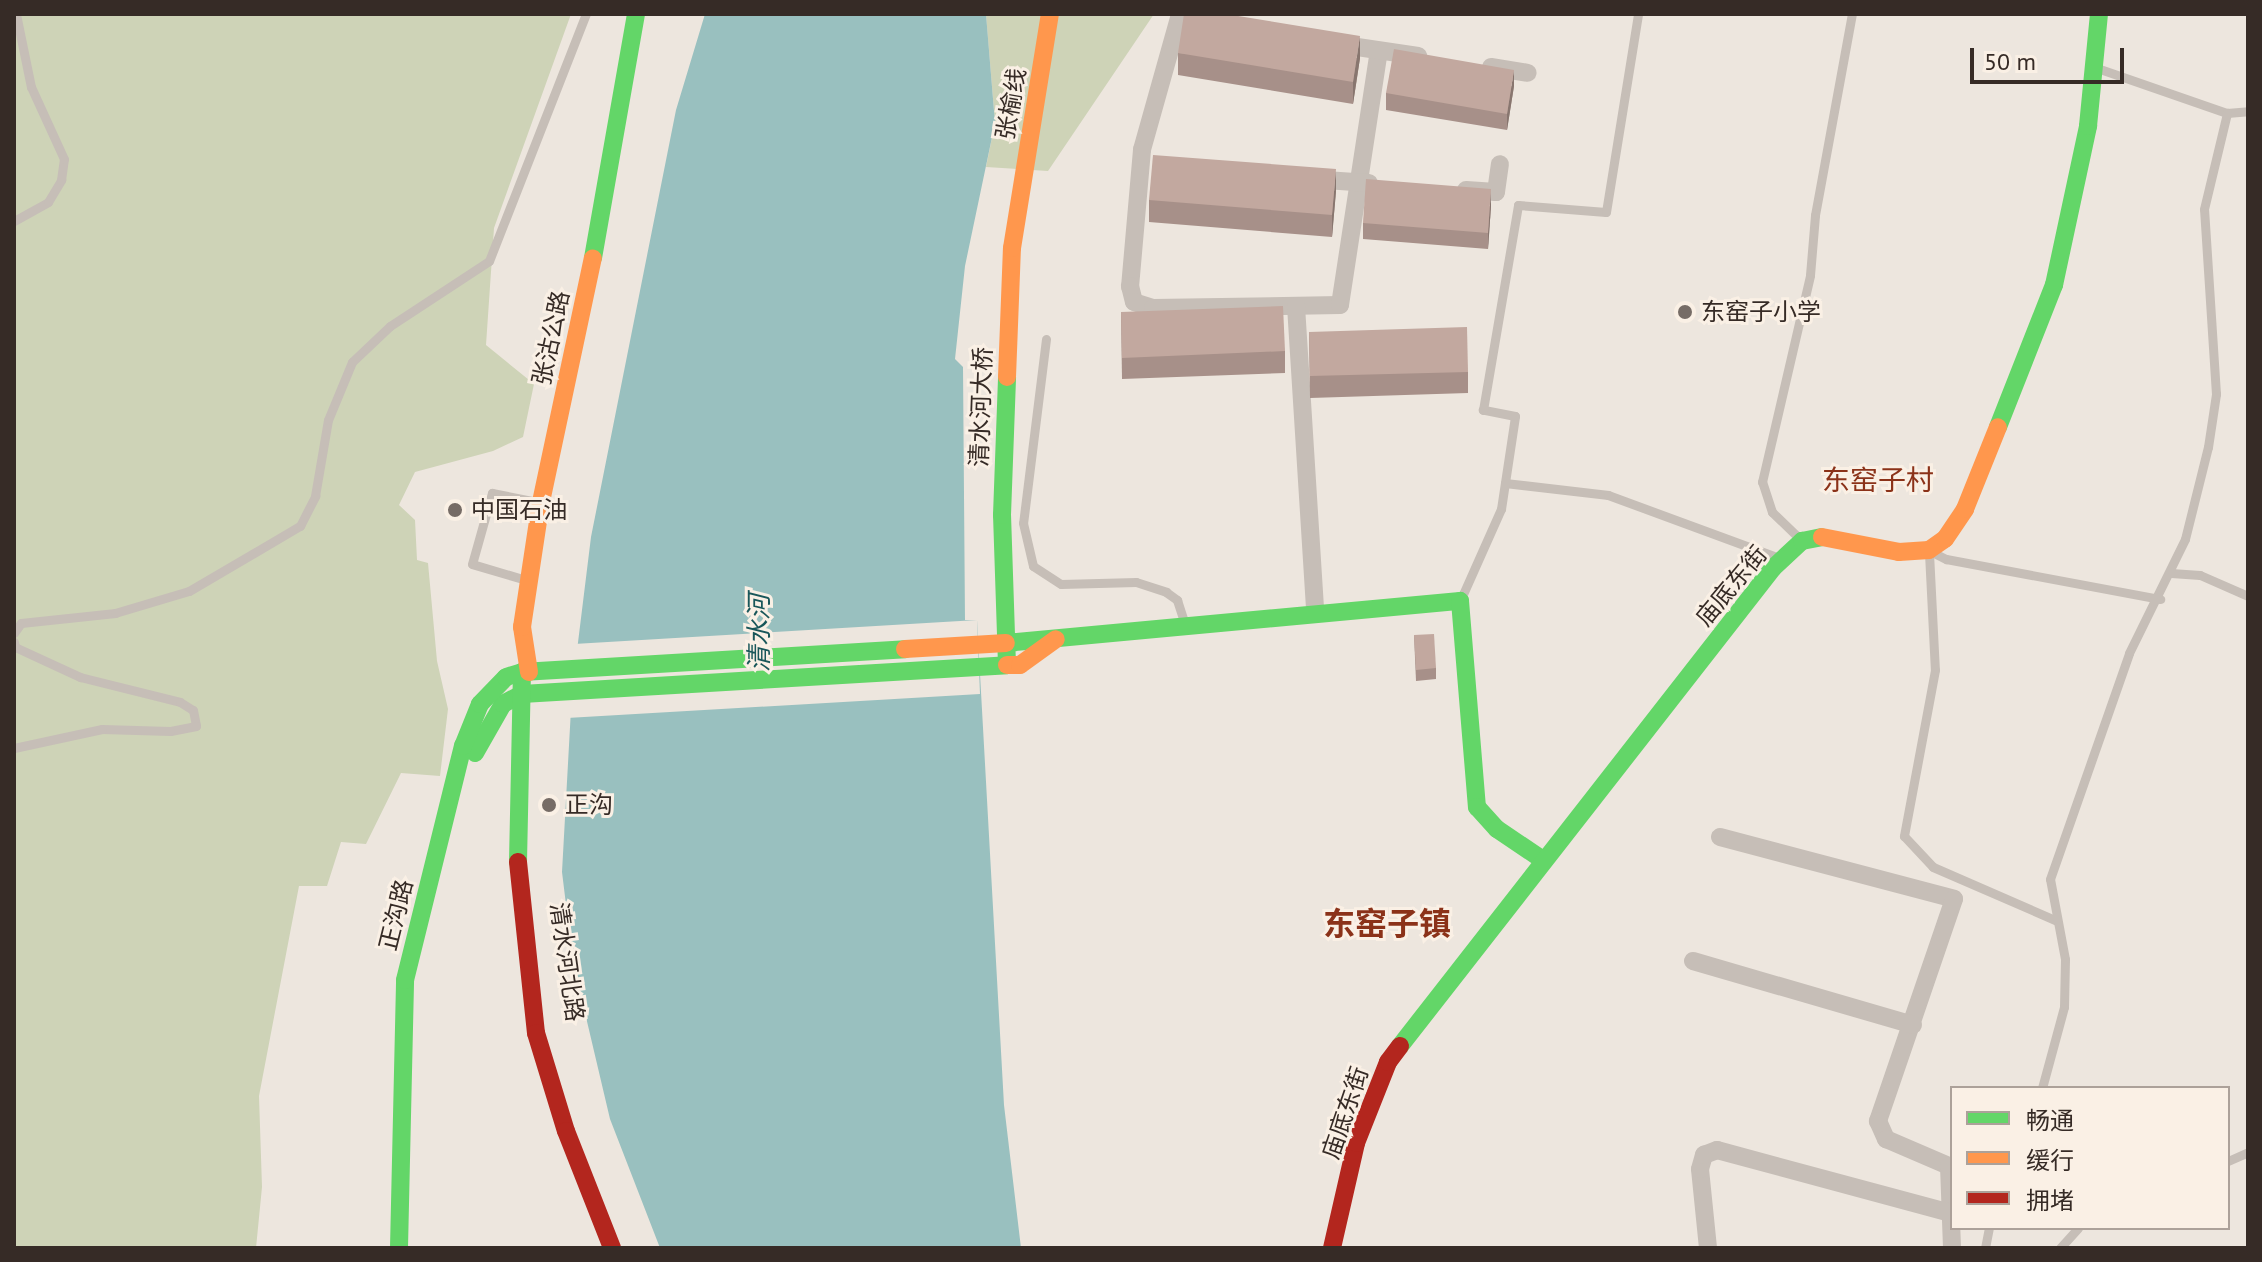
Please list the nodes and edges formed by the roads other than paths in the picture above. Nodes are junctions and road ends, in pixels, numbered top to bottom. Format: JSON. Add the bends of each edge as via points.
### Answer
{"nodes":[{"id":1,"x":16,"y":14,"type":"edge"},
{"id":2,"x":586,"y":14,"type":"edge"},
{"id":3,"x":636,"y":14,"type":"edge"},
{"id":4,"x":1050,"y":14,"type":"edge"},
{"id":5,"x":1638,"y":14,"type":"edge"},
{"id":6,"x":1852,"y":14,"type":"edge"},
{"id":7,"x":2099,"y":14,"type":"edge"},
{"id":8,"x":1225,"y":26,"type":"edge"},
{"id":9,"x":1318,"y":41,"type":"edge"},
{"id":10,"x":1379,"y":51,"type":"junction"},
{"id":11,"x":1439,"y":60,"type":"edge"},
{"id":12,"x":1469,"y":64,"type":"edge"},
{"id":13,"x":2094,"y":67,"type":"junction"},
{"id":14,"x":1528,"y":73,"type":"dead end"},
{"id":15,"x":2248,"y":111,"type":"edge"},
{"id":16,"x":2227,"y":113,"type":"junction"},
{"id":17,"x":1500,"y":164,"type":"dead end"},
{"id":18,"x":1297,"y":177,"type":"edge"},
{"id":19,"x":1359,"y":183,"type":"junction"},
{"id":20,"x":1390,"y":185,"type":"edge"},
{"id":21,"x":1451,"y":189,"type":"edge"},
{"id":22,"x":1019,"y":202,"type":"joint"},
{"id":23,"x":14,"y":221,"type":"edge"},
{"id":24,"x":1296,"y":306,"type":"junction"},
{"id":25,"x":1046,"y":339,"type":"dead end"},
{"id":26,"x":1505,"y":483,"type":"junction"},
{"id":27,"x":541,"y":502,"type":"junction"},
{"id":28,"x":1802,"y":541,"type":"junction"},
{"id":29,"x":1929,"y":550,"type":"junction"},
{"id":30,"x":1783,"y":559,"type":"junction"},
{"id":31,"x":2171,"y":573,"type":"junction"},
{"id":32,"x":529,"y":581,"type":"junction"},
{"id":33,"x":2248,"y":596,"type":"edge"},
{"id":34,"x":2160,"y":599,"type":"junction"},
{"id":35,"x":1460,"y":601,"type":"junction"},
{"id":36,"x":1315,"y":612,"type":"junction"},
{"id":37,"x":1185,"y":625,"type":"junction"},
{"id":38,"x":14,"y":633,"type":"edge"},
{"id":39,"x":1056,"y":639,"type":"junction"},
{"id":40,"x":14,"y":642,"type":"edge"},
{"id":41,"x":1006,"y":643,"type":"junction"},
{"id":42,"x":1007,"y":665,"type":"junction"},
{"id":43,"x":529,"y":672,"type":"junction"},
{"id":44,"x":530,"y":693,"type":"junction"},
{"id":45,"x":14,"y":748,"type":"edge"},
{"id":46,"x":1720,"y":837,"type":"dead end"},
{"id":47,"x":1543,"y":860,"type":"junction"},
{"id":48,"x":2057,"y":921,"type":"junction"},
{"id":49,"x":1693,"y":961,"type":"dead end"},
{"id":50,"x":1913,"y":1025,"type":"junction"},
{"id":51,"x":2043,"y":1086,"type":"edge"},
{"id":52,"x":1950,"y":1190,"type":"edge"},
{"id":53,"x":1950,"y":1213,"type":"edge"},
{"id":54,"x":2076,"y":1230,"type":"edge"},
{"id":55,"x":399,"y":1248,"type":"edge"},
{"id":56,"x":414,"y":1248,"type":"edge"},
{"id":57,"x":612,"y":1248,"type":"edge"},
{"id":58,"x":627,"y":1248,"type":"edge"},
{"id":59,"x":1332,"y":1248,"type":"edge"},
{"id":60,"x":1708,"y":1248,"type":"edge"},
{"id":61,"x":2060,"y":1248,"type":"edge"}],
"edges":[{"from":1,"to":23,"type":"lane","via":[[31,87],[64,159],[61,180],[48,202]]},
{"from":2,"to":38,"type":"lane","via":[[489,261],[390,326],[352,362],[328,420],[315,496],[300,526],[189,591],[115,613],[21,623]]},
{"from":3,"to":27,"type":"main road","name":"张沽公路","via":[[614,158]]},
{"from":4,"to":22,"type":"main road","name":"张榆线"},
{"from":5,"to":26,"type":"lane","via":[[1606,212],[1518,205],[1483,410],[1515,416]]},
{"from":6,"to":28,"type":"lane","via":[[1815,215],[1810,275],[1762,482],[1772,512]]},
{"from":7,"to":13,"type":"main road"},
{"from":8,"to":24,"type":"street","via":[[1179,18],[1148,165],[1130,286],[1134,302],[1153,308]]},
{"from":9,"to":10,"type":"street"},
{"from":10,"to":11,"type":"street"},
{"from":10,"to":19,"type":"street"},
{"from":12,"to":14,"type":"street"},
{"from":13,"to":16,"type":"lane"},
{"from":13,"to":29,"type":"main road","via":[[2088,126],[2054,285],[1965,509],[1945,539]]},
{"from":15,"to":16,"type":"lane"},
{"from":16,"to":31,"type":"lane","via":[[2204,209],[2216,394],[2185,539]]},
{"from":17,"to":21,"type":"street","via":[[1496,192]]},
{"from":18,"to":19,"type":"street"},
{"from":19,"to":20,"type":"street"},
{"from":19,"to":24,"type":"street","via":[[1340,305]]},
{"from":22,"to":41,"type":"main road","name":"清水河大桥","via":[[1005,374]]},
{"from":24,"to":36,"type":"street","via":[[1306,343]]},
{"from":25,"to":37,"type":"lane","via":[[1023,523],[1033,566],[1061,584],[1136,582],[1166,592],[1177,600]]},
{"from":26,"to":30,"type":"lane","via":[[1608,495]]},
{"from":26,"to":35,"type":"lane","via":[[1494,534]]},
{"from":27,"to":32,"type":"main road","name":"张沽公路"},
{"from":27,"to":32,"type":"lane","via":[[492,493],[472,564]]},
{"from":28,"to":29,"type":"main road","name":"庙底东街","via":[[1823,537],[1899,552]]},
{"from":28,"to":30,"type":"main road","name":"庙底东街"},
{"from":29,"to":34,"type":"lane","via":[[1946,559]]},
{"from":29,"to":48,"type":"lane","via":[[1935,670],[1904,836],[1933,867]]},
{"from":30,"to":47,"type":"main road","name":"庙底东街"},
{"from":31,"to":33,"type":"lane","via":[[2200,575]]},
{"from":31,"to":34,"type":"lane"},
{"from":32,"to":43,"type":"main road","name":"张沽公路","via":[[522,627]]},
{"from":34,"to":48,"type":"lane","via":[[2129,653],[2050,879]]},
{"from":35,"to":36,"type":"main road"},
{"from":35,"to":47,"type":"main road","via":[[1477,807],[1497,829]]},
{"from":36,"to":37,"type":"main road"},
{"from":37,"to":39,"type":"main road"},
{"from":39,"to":41,"type":"main road"},
{"from":39,"to":42,"type":"main road","via":[[1020,665]]},
{"from":40,"to":45,"type":"lane","via":[[80,677],[180,702],[193,710],[196,726],[170,731],[102,729]]},
{"from":41,"to":42,"type":"main road"},
{"from":41,"to":43,"type":"main road"},
{"from":42,"to":44,"type":"main road"},
{"from":43,"to":44,"type":"main road","name":"清水河北路"},
{"from":43,"to":55,"type":"main road","name":"正沟路","via":[[493,688],[471,722],[405,980]]},
{"from":44,"to":56,"type":"main road","name":"正沟路","via":[[503,704],[476,751],[431,908],[417,986]]},
{"from":44,"to":57,"type":"main road","name":"清水河北路","via":[[516,839],[523,946],[536,1033],[566,1131]]},
{"from":44,"to":58,"type":"main road","name":"清水河北路","via":[[536,943],[551,1029],[580,1128]]},
{"from":46,"to":50,"type":"street","via":[[1954,899]]},
{"from":47,"to":59,"type":"main road","name":"庙底东街","via":[[1388,1062],[1356,1143]]},
{"from":48,"to":51,"type":"lane","via":[[2065,959],[2064,1007]]},
{"from":49,"to":50,"type":"street"},
{"from":50,"to":52,"type":"street","via":[[1878,1121],[1886,1139],[1949,1166]]},
{"from":53,"to":60,"type":"street","via":[[1717,1150],[1704,1155],[1700,1169]]},
{"from":54,"to":61,"type":"lane"}]}
